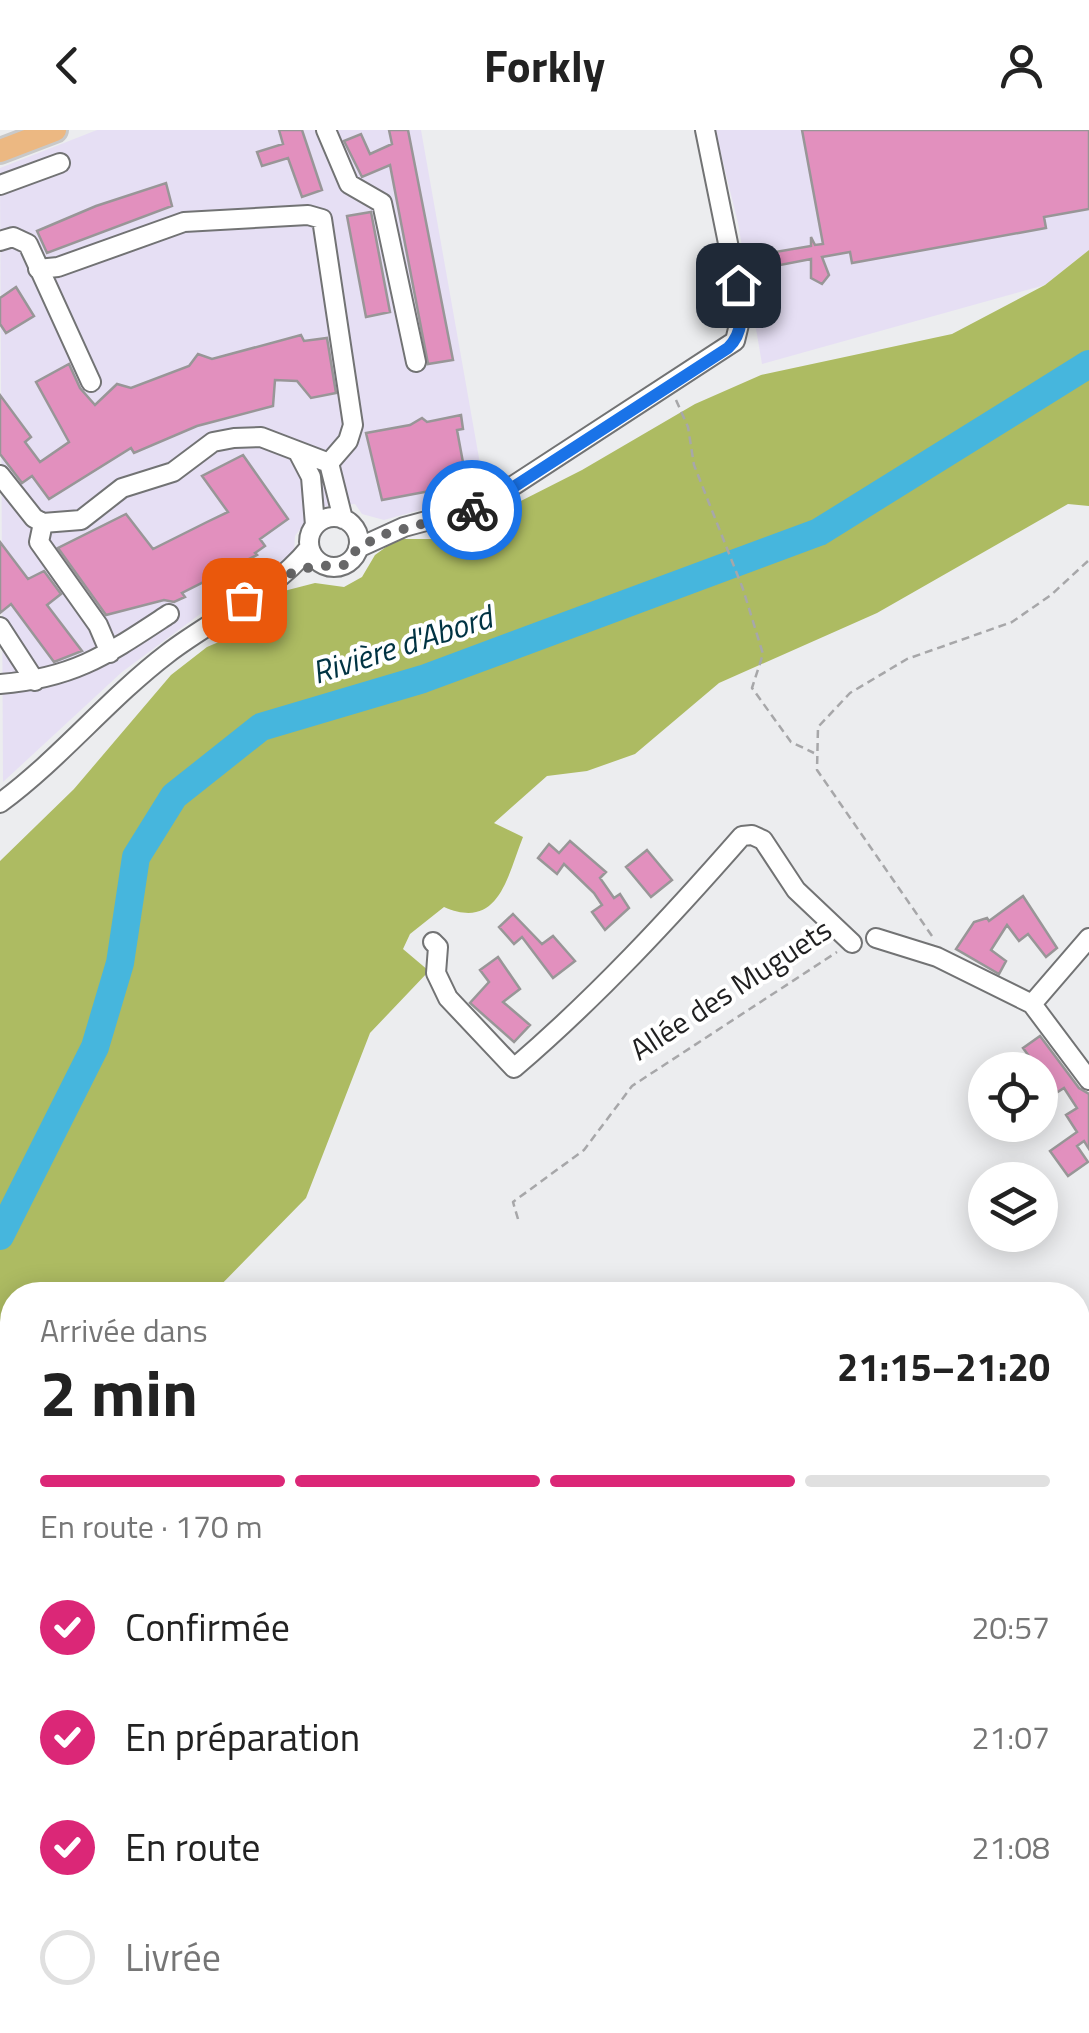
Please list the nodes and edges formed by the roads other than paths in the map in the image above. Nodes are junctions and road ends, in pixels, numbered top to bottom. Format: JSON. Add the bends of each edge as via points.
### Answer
{"nodes":[{"id":1,"x":55,"y":130,"type":"edge"},
{"id":2,"x":326,"y":130,"type":"edge"},
{"id":3,"x":705,"y":130,"type":"edge"},
{"id":4,"x":0,"y":151,"type":"edge"},
{"id":5,"x":60,"y":163,"type":"dead end"},
{"id":6,"x":0,"y":186,"type":"edge"},
{"id":7,"x":0,"y":242,"type":"edge"},
{"id":8,"x":38,"y":268,"type":"junction"},
{"id":9,"x":416,"y":362,"type":"dead end"},
{"id":10,"x":92,"y":382,"type":"dead end"},
{"id":11,"x":299,"y":454,"type":"junction"},
{"id":12,"x":330,"y":463,"type":"junction"},
{"id":13,"x":0,"y":475,"type":"edge"},
{"id":14,"x":43,"y":523,"type":"junction"},
{"id":15,"x":348,"y":523,"type":"junction"},
{"id":16,"x":316,"y":525,"type":"junction"},
{"id":17,"x":404,"y":526,"type":"junction"},
{"id":18,"x":309,"y":548,"type":"junction"},
{"id":19,"x":358,"y":548,"type":"junction"},
{"id":20,"x":322,"y":565,"type":"junction"},
{"id":21,"x":273,"y":582,"type":"junction"},
{"id":22,"x":168,"y":614,"type":"dead end"},
{"id":23,"x":0,"y":627,"type":"edge"},
{"id":24,"x":110,"y":653,"type":"junction"},
{"id":25,"x":35,"y":681,"type":"junction"},
{"id":26,"x":0,"y":684,"type":"edge"},
{"id":27,"x":0,"y":803,"type":"edge"},
{"id":28,"x":876,"y":938,"type":"dead end"},
{"id":29,"x":1089,"y":938,"type":"edge"},
{"id":30,"x":432,"y":942,"type":"dead end"},
{"id":31,"x":852,"y":943,"type":"road end"},
{"id":32,"x":1032,"y":1004,"type":"junction"},
{"id":33,"x":1089,"y":1080,"type":"edge"}],
"edges":[{"from":1,"to":4,"type":"main road"},
{"from":2,"to":9,"type":"street","via":[[349,184],[382,203]]},
{"from":3,"to":17,"type":"street","via":[[742,312],[735,341],[482,506]]},
{"from":5,"to":6,"type":"street"},
{"from":7,"to":8,"type":"street","via":[[22,238]]},
{"from":8,"to":10,"type":"street"},
{"from":8,"to":12,"type":"street","via":[[58,267],[184,222],[322,219],[353,425]]},
{"from":11,"to":12,"type":"street"},
{"from":11,"to":14,"type":"street","via":[[261,437],[213,442],[172,472],[122,488],[80,520]]},
{"from":11,"to":16,"type":"street","via":[[311,477]]},
{"from":12,"to":15,"type":"street"},
{"from":13,"to":14,"type":"street"},
{"from":14,"to":24,"type":"street","via":[[39,542]]},
{"from":15,"to":16,"type":"street","via":[[324,519]]},
{"from":15,"to":17,"type":"street"},
{"from":15,"to":19,"type":"street"},
{"from":16,"to":18,"type":"street"},
{"from":17,"to":19,"type":"street"},
{"from":18,"to":20,"type":"street"},
{"from":18,"to":21,"type":"street"},
{"from":19,"to":20,"type":"street","via":[[344,565]]},
{"from":20,"to":21,"type":"street"},
{"from":21,"to":27,"type":"street","via":[[166,654]]},
{"from":22,"to":24,"type":"street"},
{"from":23,"to":25,"type":"street"},
{"from":24,"to":25,"type":"street"},
{"from":25,"to":26,"type":"street"},
{"from":28,"to":32,"type":"street","name":"Allée des Muguets","via":[[937,956]]},
{"from":29,"to":32,"type":"street"},
{"from":30,"to":31,"type":"street","via":[[448,998],[514,1068],[742,836],[763,840],[796,890]]},
{"from":32,"to":33,"type":"street","name":"Allée des Muguets"}]}
